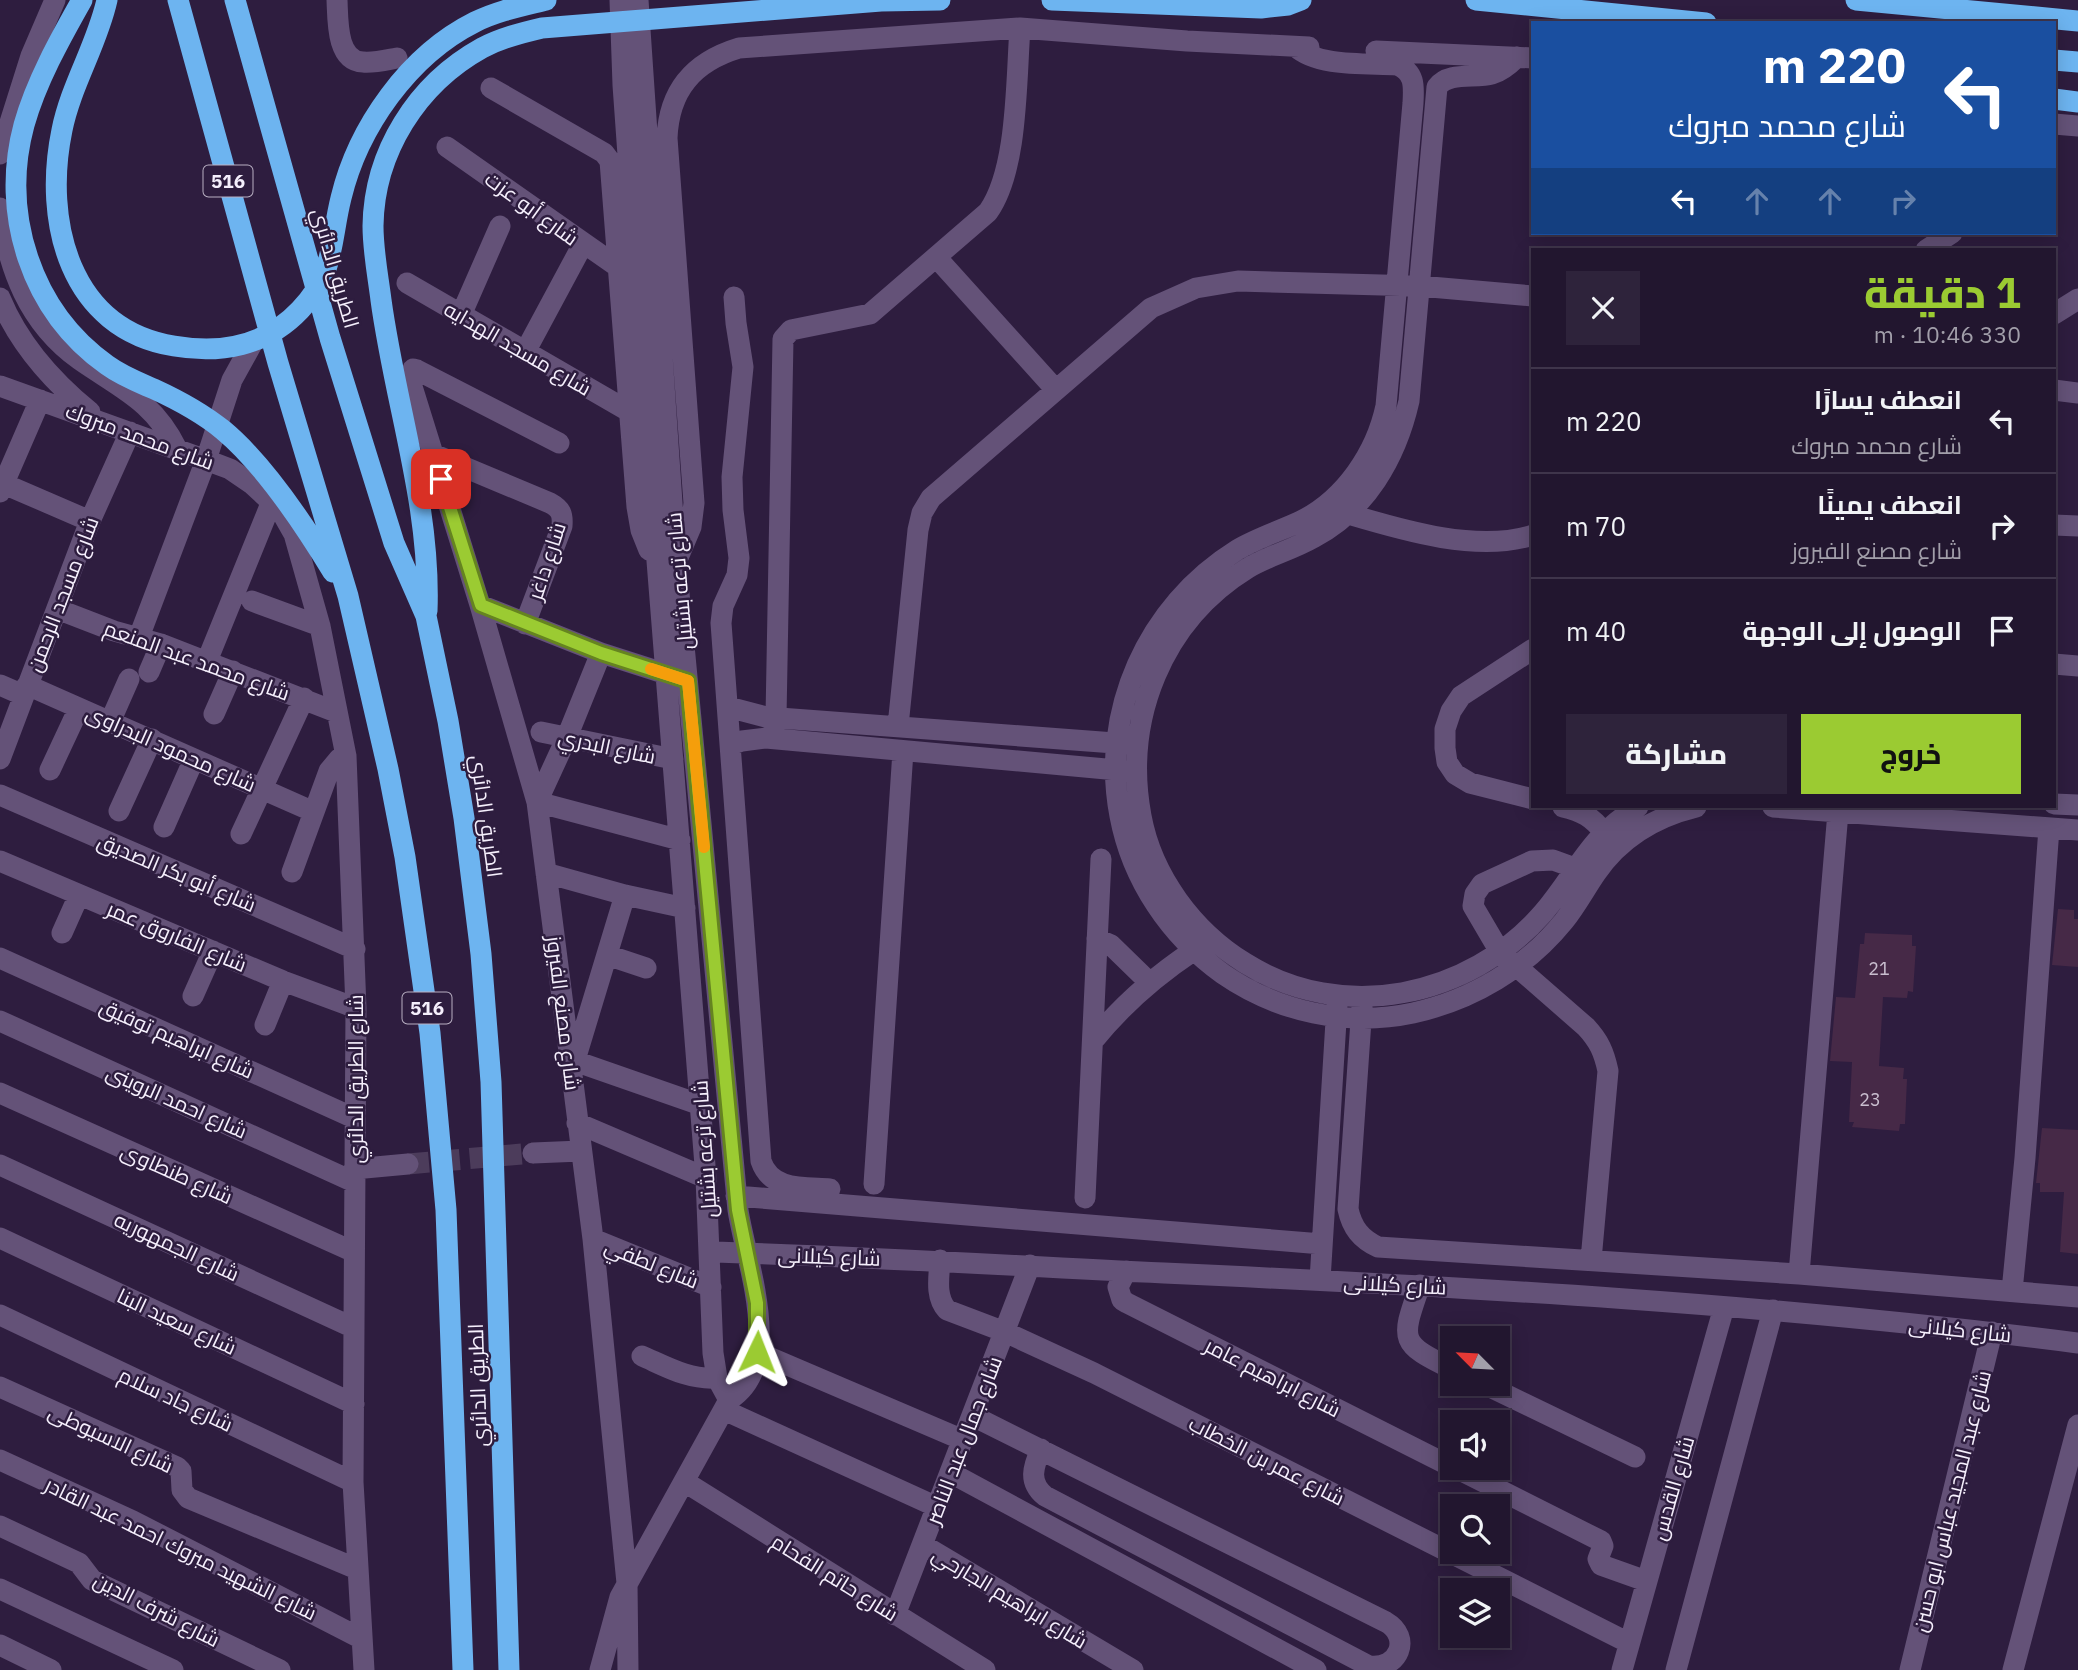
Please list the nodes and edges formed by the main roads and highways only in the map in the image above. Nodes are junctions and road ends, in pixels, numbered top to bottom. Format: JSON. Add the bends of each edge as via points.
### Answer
{"nodes":[{"id":1,"x":82,"y":0,"type":"edge"},
{"id":2,"x":107,"y":0,"type":"edge"},
{"id":3,"x":178,"y":0,"type":"edge"},
{"id":4,"x":235,"y":0,"type":"edge"},
{"id":5,"x":546,"y":0,"type":"edge"},
{"id":6,"x":940,"y":0,"type":"edge"},
{"id":7,"x":1052,"y":0,"type":"edge"},
{"id":8,"x":1301,"y":0,"type":"edge"},
{"id":9,"x":1476,"y":0,"type":"edge"},
{"id":10,"x":1856,"y":0,"type":"edge"},
{"id":11,"x":1686,"y":21,"type":"edge"},
{"id":12,"x":2078,"y":21,"type":"edge"},
{"id":13,"x":2056,"y":60,"type":"edge"},
{"id":14,"x":2078,"y":62,"type":"edge"},
{"id":15,"x":2056,"y":99,"type":"edge"},
{"id":16,"x":2078,"y":102,"type":"edge"},
{"id":17,"x":8,"y":206,"type":"edge"},
{"id":18,"x":348,"y":596,"type":"junction"},
{"id":19,"x":426,"y":616,"type":"junction"},
{"id":20,"x":463,"y":1670,"type":"edge"},
{"id":21,"x":509,"y":1670,"type":"edge"}],
"edges":[{"from":1,"to":17,"type":"highway","via":[[25,100]]},
{"from":2,"to":5,"type":"highway","via":[[68,106],[58,152],[59,215],[72,271],[81,288],[117,325],[145,340],[196,350],[253,342],[293,316],[312,295],[323,278],[340,200],[366,131],[396,88],[432,50],[453,34],[500,12]]},
{"from":3,"to":18,"type":"highway","name":"الطريق الدائري","number":"516"},
{"from":4,"to":19,"type":"highway","name":"الطريق الدائري","number":"516","via":[[330,338],[394,543]]},
{"from":6,"to":19,"type":"highway","via":[[542,28],[483,48],[432,85],[412,109],[383,165],[373,227],[386,335],[421,512]]},
{"from":7,"to":8,"type":"highway","via":[[1261,8]]},
{"from":9,"to":11,"type":"highway"},
{"from":10,"to":12,"type":"highway"},
{"from":13,"to":14,"type":"highway"},
{"from":15,"to":16,"type":"highway"},
{"from":17,"to":18,"type":"highway","via":[[28,262],[61,320],[107,365],[179,401],[238,443],[297,516]]},
{"from":18,"to":20,"type":"highway","name":"الطريق الدائري","number":"516","via":[[391,782],[430,1033],[447,1230]]},
{"from":19,"to":21,"type":"highway","name":"الطريق الدائري","number":"516","via":[[464,818],[481,954],[491,1082]]}]}
